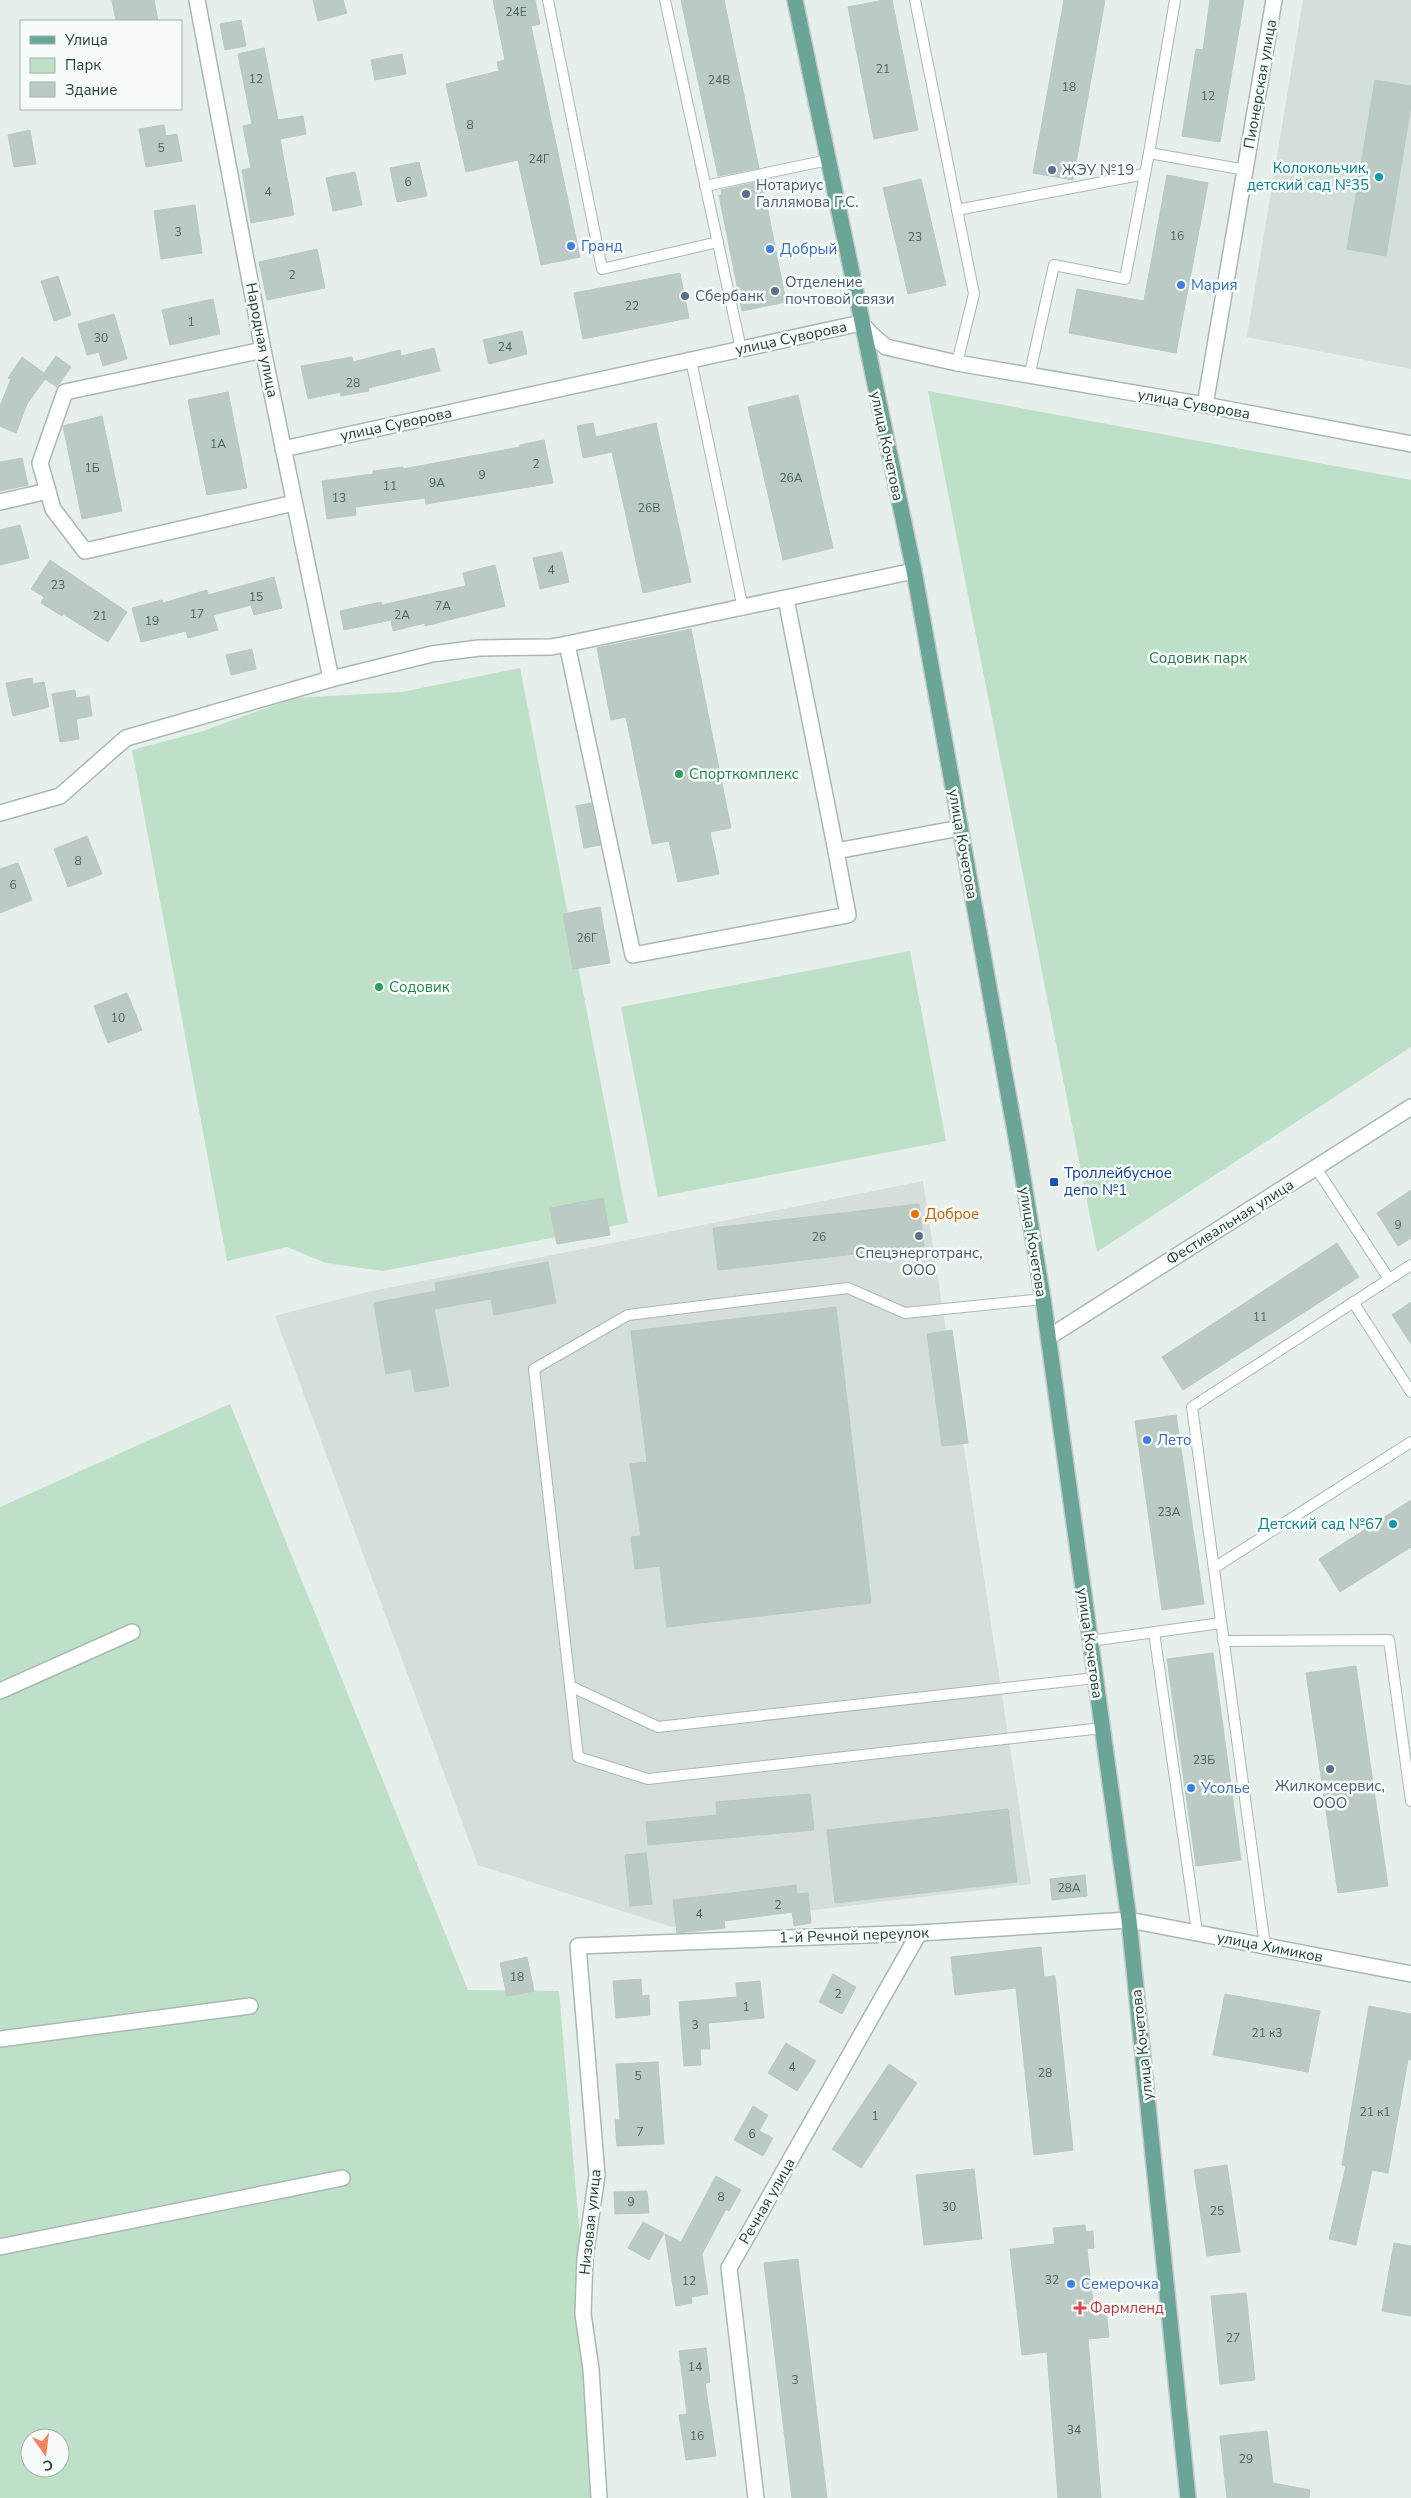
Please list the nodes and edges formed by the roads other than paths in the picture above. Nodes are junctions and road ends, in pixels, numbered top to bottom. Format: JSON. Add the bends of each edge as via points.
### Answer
{"nodes":[{"id":1,"x":197,"y":0,"type":"edge"},
{"id":2,"x":548,"y":0,"type":"edge"},
{"id":3,"x":665,"y":0,"type":"edge"},
{"id":4,"x":795,"y":0,"type":"edge"},
{"id":5,"x":914,"y":0,"type":"edge"},
{"id":6,"x":1175,"y":0,"type":"edge"},
{"id":7,"x":1274,"y":0,"type":"edge"},
{"id":8,"x":1149,"y":153,"type":"junction"},
{"id":9,"x":828,"y":160,"type":"junction"},
{"id":10,"x":1246,"y":170,"type":"junction"},
{"id":11,"x":1145,"y":174,"type":"junction"},
{"id":12,"x":705,"y":186,"type":"junction"},
{"id":13,"x":957,"y":210,"type":"junction"},
{"id":14,"x":718,"y":242,"type":"junction"},
{"id":15,"x":861,"y":323,"type":"junction"},
{"id":16,"x":886,"y":347,"type":"junction"},
{"id":17,"x":741,"y":349,"type":"junction"},
{"id":18,"x":263,"y":350,"type":"junction"},
{"id":19,"x":691,"y":360,"type":"junction"},
{"id":20,"x":957,"y":363,"type":"junction"},
{"id":21,"x":872,"y":374,"type":"junction"},
{"id":22,"x":1030,"y":377,"type":"junction"},
{"id":23,"x":1205,"y":405,"type":"junction"},
{"id":24,"x":1411,"y":444,"type":"edge"},
{"id":25,"x":283,"y":448,"type":"junction"},
{"id":26,"x":48,"y":490,"type":"junction"},
{"id":27,"x":0,"y":502,"type":"edge"},
{"id":28,"x":294,"y":503,"type":"junction"},
{"id":29,"x":914,"y":571,"type":"junction"},
{"id":30,"x":786,"y":599,"type":"junction"},
{"id":31,"x":743,"y":608,"type":"junction"},
{"id":32,"x":567,"y":644,"type":"junction"},
{"id":33,"x":331,"y":679,"type":"junction"},
{"id":34,"x":0,"y":813,"type":"edge"},
{"id":35,"x":960,"y":828,"type":"junction"},
{"id":36,"x":836,"y":851,"type":"junction"},
{"id":37,"x":1411,"y":1107,"type":"edge"},
{"id":38,"x":1316,"y":1168,"type":"junction"},
{"id":39,"x":1411,"y":1265,"type":"edge"},
{"id":40,"x":1388,"y":1279,"type":"junction"},
{"id":41,"x":1042,"y":1299,"type":"junction"},
{"id":42,"x":1353,"y":1302,"type":"junction"},
{"id":43,"x":1049,"y":1337,"type":"junction"},
{"id":44,"x":1411,"y":1392,"type":"edge"},
{"id":45,"x":1411,"y":1442,"type":"edge"},
{"id":46,"x":1214,"y":1568,"type":"junction"},
{"id":47,"x":1221,"y":1623,"type":"junction"},
{"id":48,"x":132,"y":1632,"type":"dead end"},
{"id":49,"x":1154,"y":1632,"type":"junction"},
{"id":50,"x":1224,"y":1640,"type":"junction"},
{"id":51,"x":1090,"y":1641,"type":"junction"},
{"id":52,"x":1095,"y":1678,"type":"junction"},
{"id":53,"x":570,"y":1686,"type":"junction"},
{"id":54,"x":0,"y":1691,"type":"edge"},
{"id":55,"x":1102,"y":1728,"type":"junction"},
{"id":56,"x":1411,"y":1801,"type":"edge"},
{"id":57,"x":1129,"y":1920,"type":"junction"},
{"id":58,"x":1197,"y":1932,"type":"junction"},
{"id":59,"x":919,"y":1933,"type":"junction"},
{"id":60,"x":578,"y":1946,"type":"joint"},
{"id":61,"x":1265,"y":1946,"type":"junction"},
{"id":62,"x":1411,"y":1974,"type":"edge"},
{"id":63,"x":250,"y":2006,"type":"dead end"},
{"id":64,"x":0,"y":2039,"type":"edge"},
{"id":65,"x":342,"y":2178,"type":"dead end"},
{"id":66,"x":0,"y":2247,"type":"edge"},
{"id":67,"x":599,"y":2498,"type":"edge"},
{"id":68,"x":756,"y":2498,"type":"edge"},
{"id":69,"x":1188,"y":2498,"type":"edge"}],
"edges":[{"from":1,"to":18,"type":"street","name":"Народная улица"},
{"from":2,"to":14,"type":"lane","via":[[602,269]]},
{"from":3,"to":12,"type":"lane"},
{"from":4,"to":9,"type":"main road","name":"улица Кочетова"},
{"from":5,"to":13,"type":"lane"},
{"from":6,"to":8,"type":"lane"},
{"from":7,"to":10,"type":"street","name":"Пионерская улица"},
{"from":8,"to":10,"type":"lane"},
{"from":8,"to":11,"type":"lane"},
{"from":9,"to":12,"type":"lane"},
{"from":9,"to":15,"type":"main road","name":"улица Кочетова"},
{"from":10,"to":23,"type":"street","name":"Пионерская улица"},
{"from":11,"to":13,"type":"lane"},
{"from":11,"to":22,"type":"lane","via":[[1125,279],[1054,265]]},
{"from":12,"to":14,"type":"lane"},
{"from":13,"to":20,"type":"lane","via":[[974,294]]},
{"from":14,"to":17,"type":"lane"},
{"from":15,"to":16,"type":"street","name":"улица Суворова"},
{"from":15,"to":17,"type":"street","name":"улица Суворова"},
{"from":15,"to":21,"type":"main road","name":"улица Кочетова"},
{"from":16,"to":20,"type":"street","name":"улица Суворова"},
{"from":16,"to":21,"type":"street","via":[[876,357]]},
{"from":17,"to":19,"type":"street","name":"улица Суворова"},
{"from":18,"to":25,"type":"street","name":"Народная улица"},
{"from":18,"to":26,"type":"street","via":[[65,392],[40,463]]},
{"from":19,"to":25,"type":"street","name":"улица Суворова"},
{"from":19,"to":31,"type":"lane"},
{"from":20,"to":22,"type":"street","name":"улица Суворова"},
{"from":21,"to":29,"type":"main road","name":"улица Кочетова"},
{"from":22,"to":23,"type":"street","name":"улица Суворова"},
{"from":23,"to":24,"type":"street","name":"улица Суворова"},
{"from":25,"to":28,"type":"street","name":"Народная улица"},
{"from":26,"to":27,"type":"street"},
{"from":26,"to":28,"type":"street","via":[[53,509],[85,551]]},
{"from":28,"to":33,"type":"street","name":"Народная улица"},
{"from":29,"to":30,"type":"street"},
{"from":29,"to":35,"type":"main road","name":"улица Кочетова"},
{"from":30,"to":31,"type":"street"},
{"from":30,"to":36,"type":"street"},
{"from":31,"to":32,"type":"street"},
{"from":32,"to":33,"type":"street","via":[[479,648],[432,654]]},
{"from":32,"to":36,"type":"street","via":[[633,955],[848,915]]},
{"from":33,"to":34,"type":"street","via":[[126,738],[60,796]]},
{"from":35,"to":36,"type":"street"},
{"from":35,"to":41,"type":"main road","name":"улица Кочетова"},
{"from":37,"to":38,"type":"street","name":"Фестивальная улица"},
{"from":38,"to":40,"type":"lane"},
{"from":38,"to":43,"type":"street","name":"Фестивальная улица"},
{"from":39,"to":40,"type":"lane"},
{"from":40,"to":42,"type":"lane"},
{"from":41,"to":43,"type":"main road","name":"улица Кочетова"},
{"from":41,"to":53,"type":"lane","via":[[906,1313],[848,1288],[628,1315],[534,1369]]},
{"from":42,"to":44,"type":"lane"},
{"from":42,"to":46,"type":"lane","via":[[1192,1407]]},
{"from":43,"to":51,"type":"main road","name":"улица Кочетова"},
{"from":45,"to":46,"type":"lane"},
{"from":46,"to":47,"type":"lane"},
{"from":47,"to":49,"type":"lane"},
{"from":47,"to":50,"type":"lane"},
{"from":48,"to":54,"type":"street"},
{"from":49,"to":51,"type":"lane"},
{"from":49,"to":58,"type":"lane"},
{"from":50,"to":56,"type":"lane","via":[[1389,1640]]},
{"from":50,"to":61,"type":"lane"},
{"from":51,"to":52,"type":"main road","name":"улица Кочетова"},
{"from":52,"to":53,"type":"lane","via":[[658,1727]]},
{"from":52,"to":55,"type":"main road","name":"улица Кочетова"},
{"from":53,"to":55,"type":"lane","via":[[578,1757],[648,1779]]},
{"from":55,"to":57,"type":"main road","name":"улица Кочетова"},
{"from":57,"to":58,"type":"street","name":"улица Химиков"},
{"from":57,"to":59,"type":"street","name":"1-й Речной переулок"},
{"from":57,"to":69,"type":"main road","name":"улица Кочетова"},
{"from":58,"to":61,"type":"street","name":"улица Химиков"},
{"from":59,"to":60,"type":"street","name":"1-й Речной переулок"},
{"from":59,"to":68,"type":"street","name":"Речная улица","via":[[729,2268]]},
{"from":60,"to":67,"type":"street","name":"Низовая улица","via":[[597,2175],[585,2258],[583,2314],[591,2370]]},
{"from":61,"to":62,"type":"street","name":"улица Химиков"},
{"from":63,"to":64,"type":"street"},
{"from":65,"to":66,"type":"street"}]}
